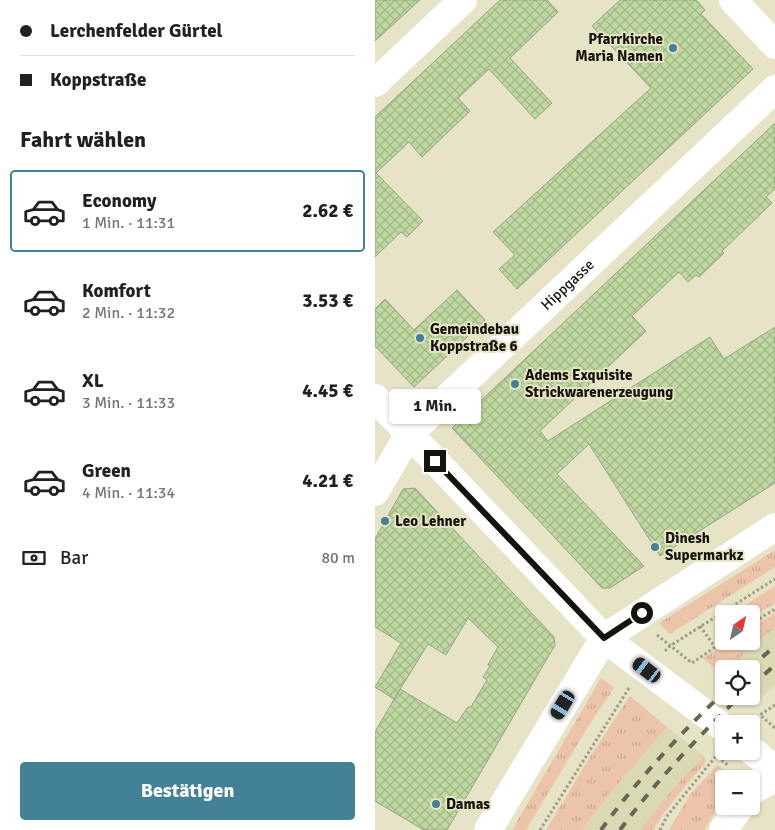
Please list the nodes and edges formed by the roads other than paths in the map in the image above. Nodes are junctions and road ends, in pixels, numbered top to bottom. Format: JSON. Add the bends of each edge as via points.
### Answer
{"nodes":[{"id":1,"x":463,"y":0,"type":"edge"},
{"id":2,"x":733,"y":0,"type":"edge"},
{"id":3,"x":775,"y":45,"type":"edge"},
{"id":4,"x":375,"y":83,"type":"edge"},
{"id":5,"x":775,"y":89,"type":"edge"},
{"id":6,"x":375,"y":398,"type":"edge"},
{"id":7,"x":409,"y":434,"type":"junction"},
{"id":8,"x":375,"y":492,"type":"edge"},
{"id":9,"x":775,"y":528,"type":"edge"},
{"id":10,"x":604,"y":638,"type":"junction"},
{"id":11,"x":715,"y":721,"type":"edge"},
{"id":12,"x":775,"y":778,"type":"edge"},
{"id":13,"x":760,"y":786,"type":"edge"},
{"id":14,"x":734,"y":815,"type":"edge"},
{"id":15,"x":488,"y":830,"type":"edge"},
{"id":16,"x":723,"y":830,"type":"edge"}],
"edges":[{"from":1,"to":4,"type":"main road"},
{"from":2,"to":3,"type":"main road"},
{"from":5,"to":7,"type":"main road","name":"Hippgasse"},
{"from":6,"to":7,"type":"main road"},
{"from":7,"to":8,"type":"main road","name":"Hippgasse"},
{"from":7,"to":10,"type":"main road"},
{"from":9,"to":10,"type":"main road"},
{"from":10,"to":11,"type":"main road"},
{"from":10,"to":15,"type":"main road"},
{"from":12,"to":13,"type":"main road"},
{"from":14,"to":16,"type":"main road"}]}
